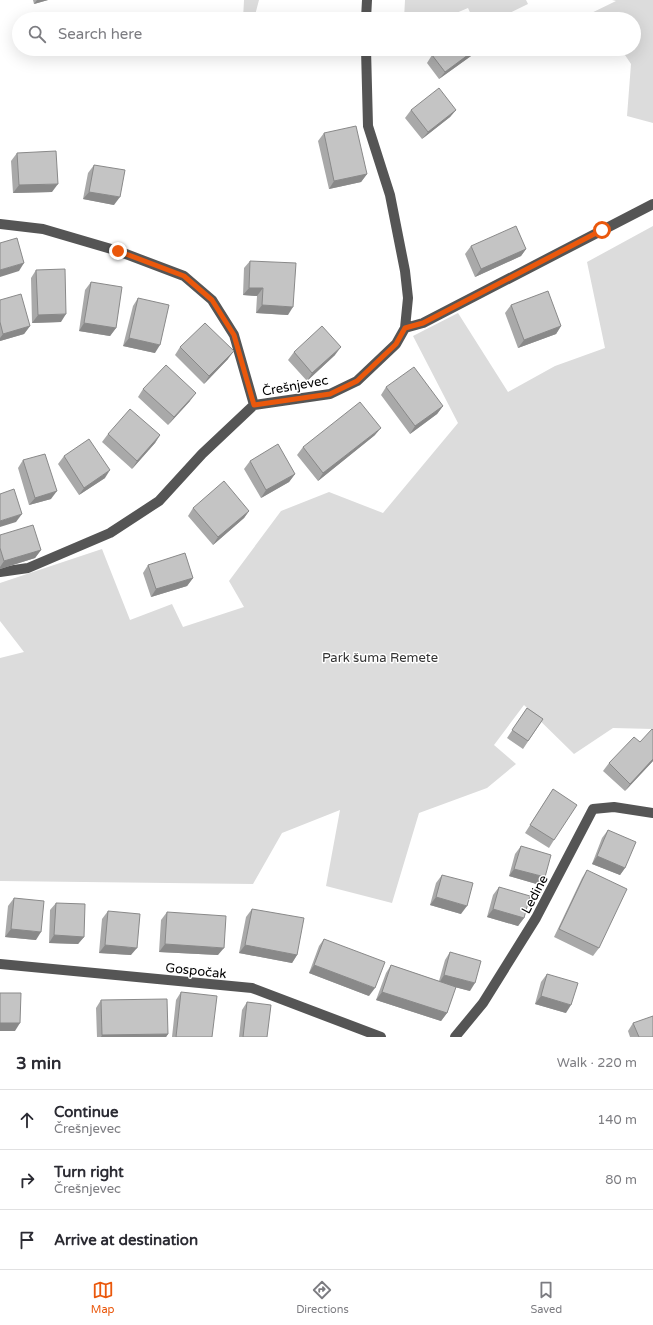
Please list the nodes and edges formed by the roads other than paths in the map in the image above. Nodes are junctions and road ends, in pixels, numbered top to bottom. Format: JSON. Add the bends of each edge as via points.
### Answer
{"nodes":[{"id":1,"x":367,"y":0,"type":"edge"},
{"id":2,"x":366,"y":12,"type":"edge"},
{"id":3,"x":366,"y":56,"type":"edge"},
{"id":4,"x":653,"y":204,"type":"edge"},
{"id":5,"x":0,"y":224,"type":"edge"},
{"id":6,"x":405,"y":328,"type":"junction"},
{"id":7,"x":254,"y":405,"type":"junction"},
{"id":8,"x":0,"y":572,"type":"edge"},
{"id":9,"x":653,"y":813,"type":"edge"},
{"id":10,"x":0,"y":964,"type":"edge"},
{"id":11,"x":381,"y":1037,"type":"edge"},
{"id":12,"x":455,"y":1037,"type":"edge"}],
"edges":[{"from":1,"to":2,"type":"street"},
{"from":3,"to":6,"type":"street","via":[[368,126],[390,195],[405,271],[408,298]]},
{"from":4,"to":6,"type":"street","via":[[423,323]]},
{"from":5,"to":7,"type":"street","name":"Črešnjevec","via":[[43,229],[118,251],[184,276],[212,300],[234,335]]},
{"from":6,"to":7,"type":"street","name":"Črešnjevec","via":[[396,344],[357,381],[330,394]]},
{"from":7,"to":8,"type":"street","via":[[153,505],[110,533],[28,568]]},
{"from":9,"to":12,"type":"street","name":"Ledine","via":[[614,807],[593,809],[536,918],[483,1003]]},
{"from":10,"to":11,"type":"street","name":"Gospočak","via":[[252,988]]}]}
